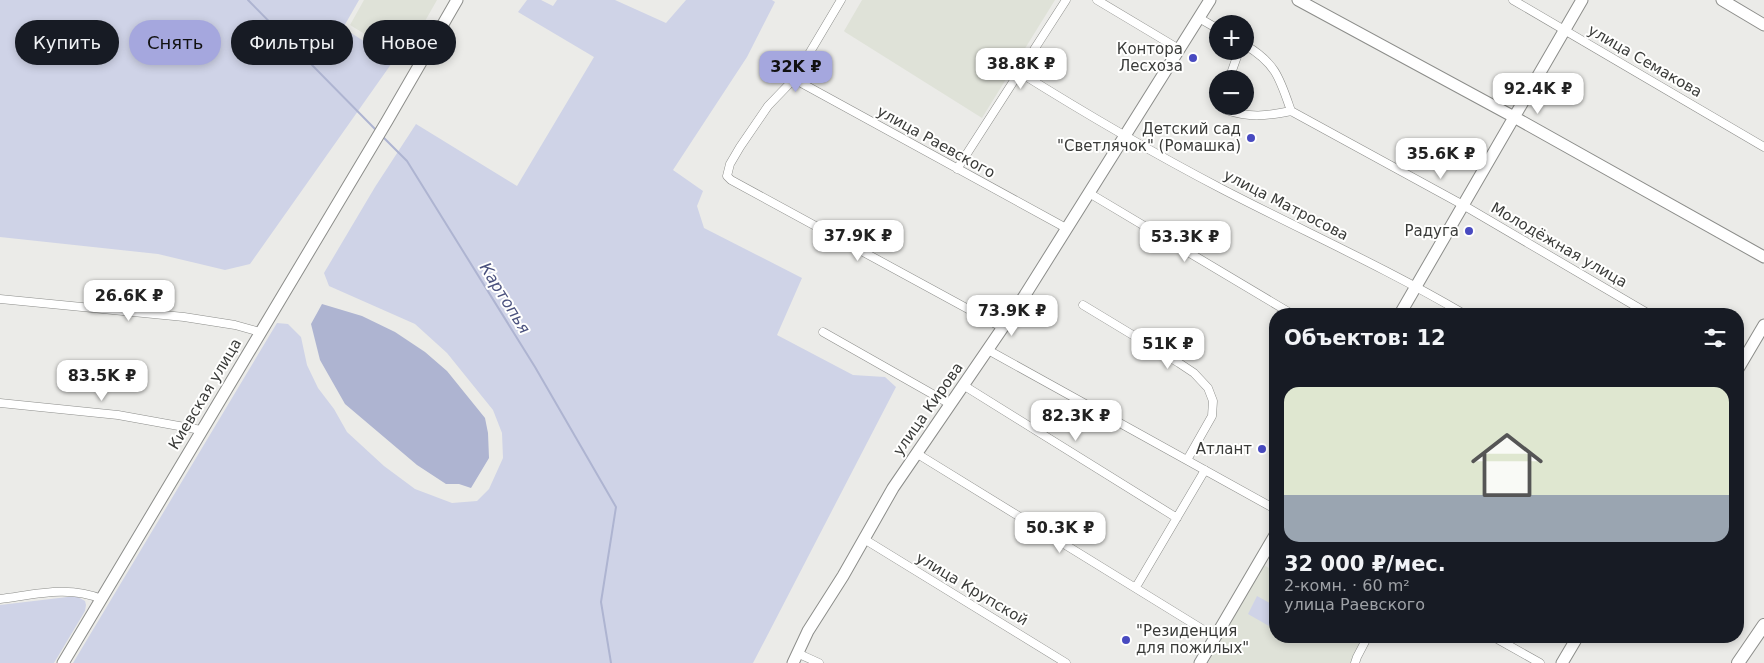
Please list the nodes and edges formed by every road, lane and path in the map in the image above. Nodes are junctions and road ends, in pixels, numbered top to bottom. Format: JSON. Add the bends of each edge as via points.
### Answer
{"nodes":[{"id":1,"x":457,"y":0,"type":"edge"},
{"id":2,"x":841,"y":0,"type":"edge"},
{"id":3,"x":1066,"y":0,"type":"edge"},
{"id":4,"x":1097,"y":0,"type":"edge"},
{"id":5,"x":1210,"y":0,"type":"edge"},
{"id":6,"x":1298,"y":0,"type":"edge"},
{"id":7,"x":1513,"y":0,"type":"edge"},
{"id":8,"x":1582,"y":0,"type":"edge"},
{"id":9,"x":1722,"y":0,"type":"edge"},
{"id":10,"x":1199,"y":18,"type":"junction"},
{"id":11,"x":1209,"y":24,"type":"edge"},
{"id":12,"x":1764,"y":25,"type":"edge"},
{"id":13,"x":1564,"y":30,"type":"junction"},
{"id":14,"x":1179,"y":49,"type":"junction"},
{"id":15,"x":1254,"y":51,"type":"edge"},
{"id":16,"x":1019,"y":72,"type":"junction"},
{"id":17,"x":794,"y":79,"type":"junction"},
{"id":18,"x":1291,"y":111,"type":"junction"},
{"id":19,"x":1243,"y":115,"type":"edge"},
{"id":20,"x":1514,"y":117,"type":"junction"},
{"id":21,"x":1125,"y":136,"type":"junction"},
{"id":22,"x":1764,"y":147,"type":"edge"},
{"id":23,"x":957,"y":169,"type":"junction"},
{"id":24,"x":1089,"y":193,"type":"junction"},
{"id":25,"x":1463,"y":205,"type":"junction"},
{"id":26,"x":1066,"y":228,"type":"junction"},
{"id":27,"x":1764,"y":257,"type":"edge"},
{"id":28,"x":1416,"y":286,"type":"junction"},
{"id":29,"x":0,"y":299,"type":"edge"},
{"id":30,"x":1083,"y":305,"type":"dead end"},
{"id":31,"x":1282,"y":308,"type":"edge"},
{"id":32,"x":1403,"y":308,"type":"edge"},
{"id":33,"x":1454,"y":308,"type":"edge"},
{"id":34,"x":1639,"y":308,"type":"edge"},
{"id":35,"x":1764,"y":325,"type":"edge"},
{"id":36,"x":1003,"y":328,"type":"junction"},
{"id":37,"x":260,"y":332,"type":"junction"},
{"id":38,"x":823,"y":332,"type":"dead end"},
{"id":39,"x":988,"y":350,"type":"junction"},
{"id":40,"x":1744,"y":357,"type":"edge"},
{"id":41,"x":963,"y":385,"type":"junction"},
{"id":42,"x":0,"y":403,"type":"edge"},
{"id":43,"x":950,"y":404,"type":"junction"},
{"id":44,"x":201,"y":430,"type":"junction"},
{"id":45,"x":916,"y":452,"type":"junction"},
{"id":46,"x":1187,"y":460,"type":"junction"},
{"id":47,"x":1205,"y":470,"type":"junction"},
{"id":48,"x":1269,"y":506,"type":"edge"},
{"id":49,"x":1177,"y":518,"type":"junction"},
{"id":50,"x":864,"y":539,"type":"junction"},
{"id":51,"x":1269,"y":545,"type":"edge"},
{"id":52,"x":1136,"y":587,"type":"junction"},
{"id":53,"x":101,"y":599,"type":"junction"},
{"id":54,"x":0,"y":600,"type":"edge"},
{"id":55,"x":1764,"y":625,"type":"edge"},
{"id":56,"x":1215,"y":637,"type":"junction"},
{"id":57,"x":1364,"y":643,"type":"edge"},
{"id":58,"x":1504,"y":643,"type":"edge"},
{"id":59,"x":1574,"y":643,"type":"edge"},
{"id":60,"x":794,"y":658,"type":"edge"},
{"id":61,"x":63,"y":663,"type":"edge"},
{"id":62,"x":819,"y":663,"type":"edge"},
{"id":63,"x":1066,"y":663,"type":"edge"},
{"id":64,"x":1200,"y":663,"type":"edge"},
{"id":65,"x":1356,"y":663,"type":"edge"},
{"id":66,"x":1540,"y":663,"type":"edge"},
{"id":67,"x":1562,"y":663,"type":"edge"},
{"id":68,"x":1738,"y":663,"type":"edge"}],
"edges":[{"from":1,"to":37,"type":"street","name":"Киевская улица"},
{"from":2,"to":17,"type":"street"},
{"from":3,"to":16,"type":"street"},
{"from":4,"to":14,"type":"street"},
{"from":5,"to":10,"type":"street","name":"улица Кирова"},
{"from":6,"to":20,"type":"street"},
{"from":7,"to":13,"type":"street","name":"улица Семакова"},
{"from":8,"to":13,"type":"street"},
{"from":9,"to":12,"type":"street"},
{"from":10,"to":11,"type":"street"},
{"from":10,"to":14,"type":"street","name":"улица Кирова"},
{"from":13,"to":20,"type":"street"},
{"from":13,"to":22,"type":"street","name":"улица Семакова"},
{"from":14,"to":21,"type":"street","name":"улица Кирова"},
{"from":15,"to":18,"type":"street","via":[[1272,66]]},
{"from":16,"to":21,"type":"street","name":"улица Матросова"},
{"from":16,"to":23,"type":"street"},
{"from":17,"to":23,"type":"street","name":"улица Раевского"},
{"from":17,"to":36,"type":"street","via":[[754,126],[730,164],[727,176]]},
{"from":18,"to":19,"type":"street","via":[[1266,116]]},
{"from":18,"to":25,"type":"street","name":"Молодёжная улица"},
{"from":20,"to":25,"type":"street"},
{"from":20,"to":27,"type":"street"},
{"from":21,"to":24,"type":"street","name":"улица Кирова"},
{"from":21,"to":28,"type":"street","name":"улица Матросова","via":[[1223,190]]},
{"from":23,"to":26,"type":"street","name":"улица Раевского"},
{"from":24,"to":26,"type":"street","name":"улица Кирова"},
{"from":24,"to":31,"type":"street"},
{"from":25,"to":28,"type":"street"},
{"from":25,"to":34,"type":"street","name":"Молодёжная улица"},
{"from":26,"to":36,"type":"street","name":"улица Кирова"},
{"from":28,"to":32,"type":"street"},
{"from":28,"to":33,"type":"street","name":"улица Матросова"},
{"from":29,"to":37,"type":"street","via":[[184,317]]},
{"from":30,"to":46,"type":"street","via":[[1194,373],[1208,388],[1213,401],[1212,416]]},
{"from":35,"to":40,"type":"street"},
{"from":36,"to":39,"type":"street","name":"улица Кирова"},
{"from":37,"to":44,"type":"street","name":"Киевская улица"},
{"from":38,"to":43,"type":"street"},
{"from":39,"to":41,"type":"street","name":"улица Кирова"},
{"from":39,"to":46,"type":"street"},
{"from":41,"to":43,"type":"street","name":"улица Кирова"},
{"from":41,"to":49,"type":"street"},
{"from":42,"to":44,"type":"street","via":[[118,415]]},
{"from":43,"to":45,"type":"street","name":"улица Кирова"},
{"from":44,"to":53,"type":"street","name":"Киевская улица"},
{"from":45,"to":50,"type":"street","name":"улица Кирова"},
{"from":45,"to":52,"type":"street"},
{"from":46,"to":47,"type":"street"},
{"from":47,"to":48,"type":"street"},
{"from":47,"to":49,"type":"street"},
{"from":49,"to":52,"type":"street"},
{"from":50,"to":60,"type":"street","name":"улица Кирова"},
{"from":50,"to":63,"type":"street","name":"улица Крупской"},
{"from":51,"to":56,"type":"street"},
{"from":52,"to":56,"type":"street"},
{"from":53,"to":54,"type":"street","via":[[70,591]]},
{"from":53,"to":61,"type":"street","name":"Киевская улица"},
{"from":55,"to":68,"type":"main road"},
{"from":56,"to":64,"type":"street"},
{"from":57,"to":65,"type":"street"},
{"from":58,"to":66,"type":"street"},
{"from":59,"to":67,"type":"street"},
{"from":60,"to":62,"type":"street"}]}
